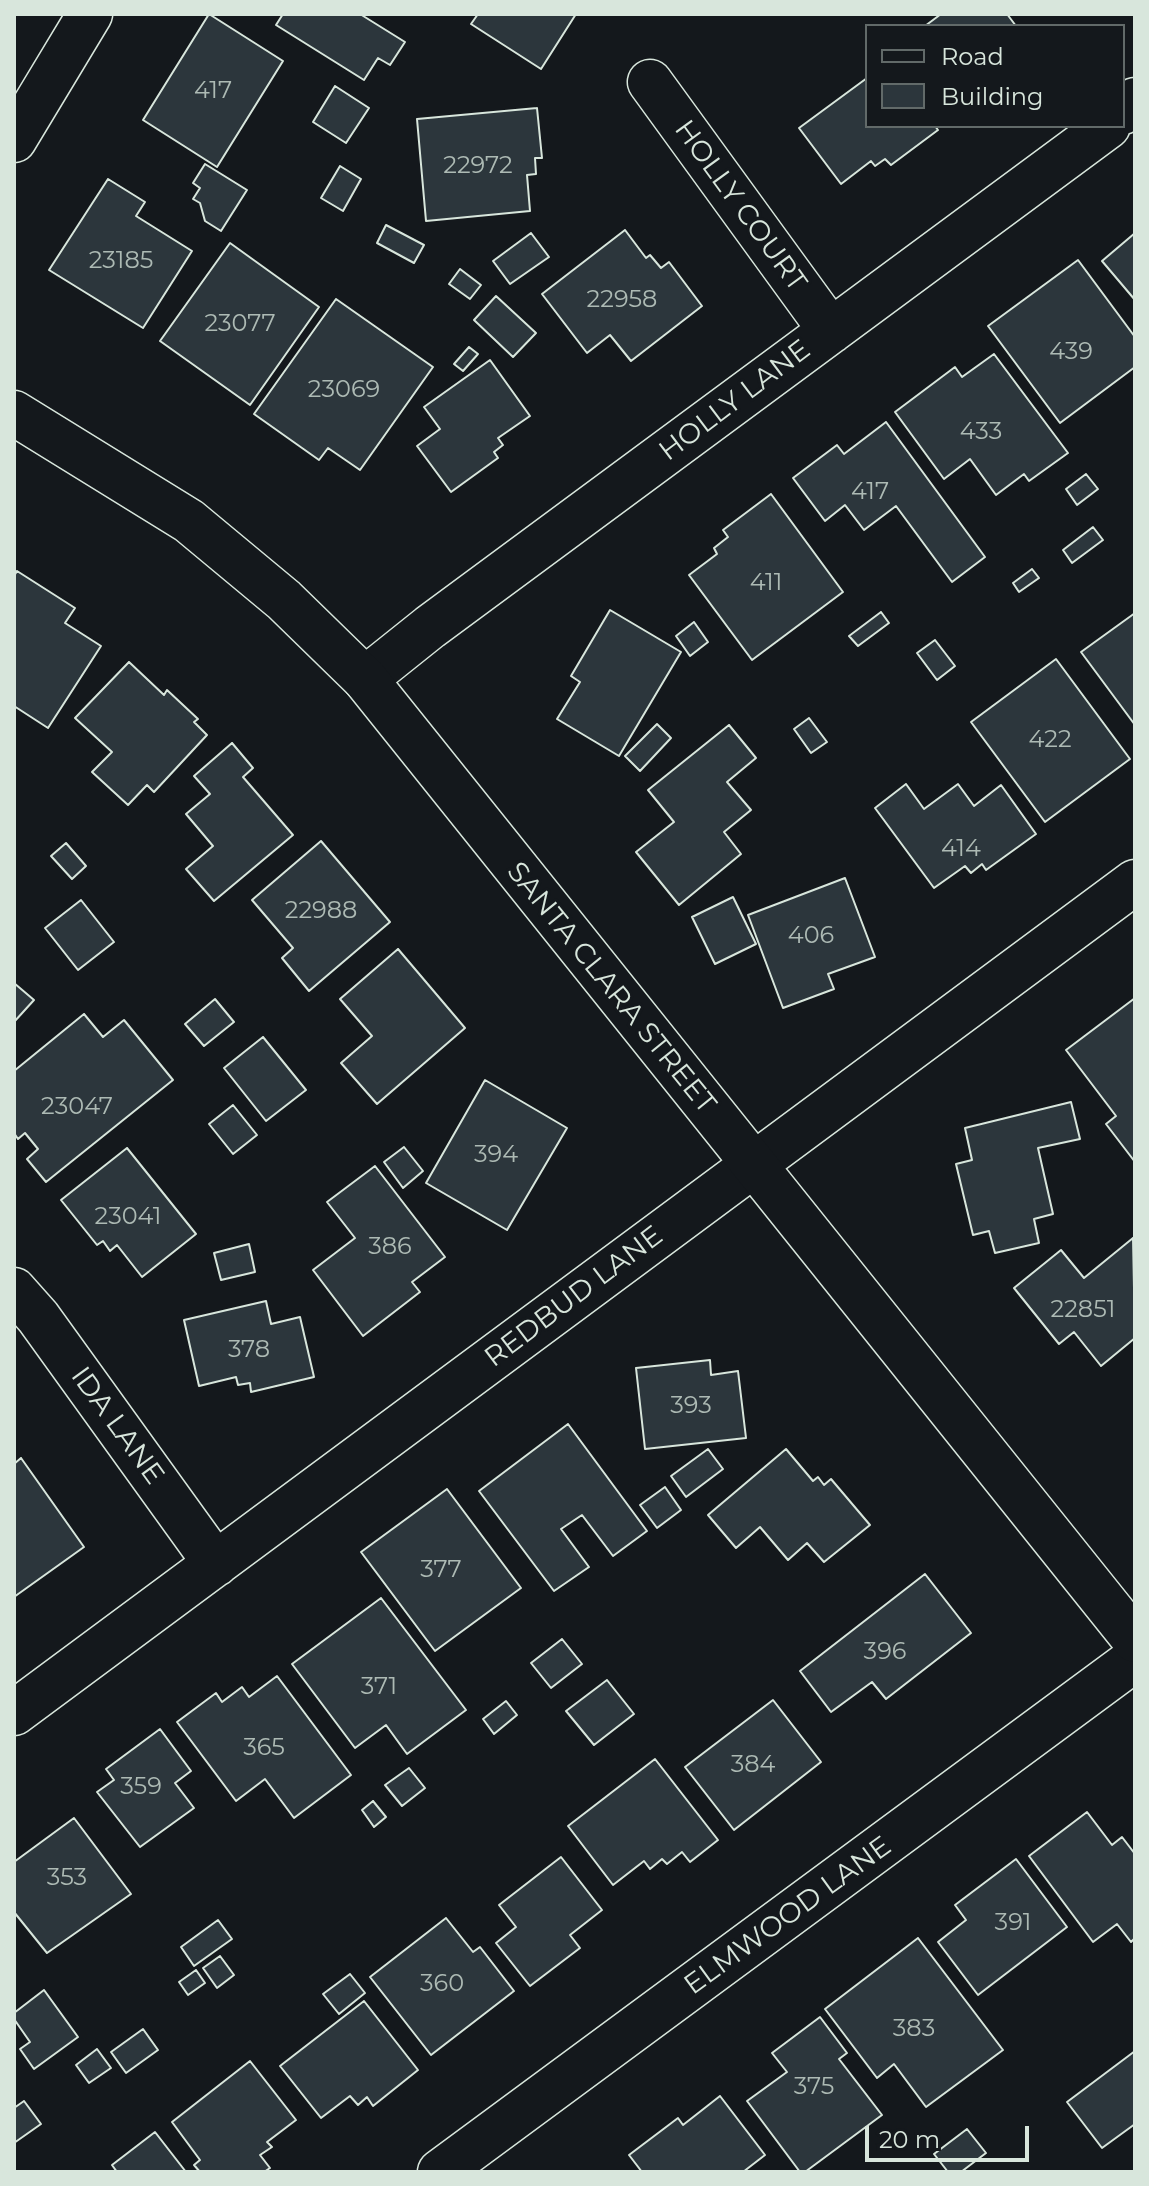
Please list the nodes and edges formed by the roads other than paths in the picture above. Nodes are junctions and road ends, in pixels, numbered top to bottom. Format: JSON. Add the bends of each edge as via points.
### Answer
{"nodes":[{"id":1,"x":90,"y":14,"type":"edge"},
{"id":2,"x":650,"y":82,"type":"dead end"},
{"id":3,"x":1105,"y":128,"type":"edge"},
{"id":4,"x":14,"y":140,"type":"edge"},
{"id":5,"x":831,"y":331,"type":"junction"},
{"id":6,"x":14,"y":413,"type":"edge"},
{"id":7,"x":365,"y":679,"type":"junction"},
{"id":8,"x":1135,"y":882,"type":"edge"},
{"id":9,"x":752,"y":1166,"type":"junction"},
{"id":10,"x":14,"y":1290,"type":"edge"},
{"id":11,"x":216,"y":1564,"type":"junction"},
{"id":12,"x":1135,"y":1640,"type":"edge"},
{"id":13,"x":1135,"y":1659,"type":"edge"},
{"id":14,"x":14,"y":1713,"type":"edge"},
{"id":15,"x":440,"y":2172,"type":"edge"}],
"edges":[{"from":1,"to":4,"type":"street"},
{"from":2,"to":5,"type":"street","name":"HOLLY COURT"},
{"from":3,"to":5,"type":"street","name":"HOLLY LANE"},
{"from":5,"to":7,"type":"street","name":"HOLLY LANE"},
{"from":6,"to":7,"type":"street","name":"SANTA CLARA STREET","via":[[189,521],[284,600]]},
{"from":7,"to":9,"type":"street","name":"SANTA CLARA STREET"},
{"from":8,"to":9,"type":"street","name":"REDBUD LANE"},
{"from":9,"to":11,"type":"street","name":"REDBUD LANE"},
{"from":9,"to":12,"type":"street","name":"SANTA CLARA STREET"},
{"from":10,"to":11,"type":"street","name":"IDA LANE"},
{"from":11,"to":14,"type":"street","name":"REDBUD LANE"},
{"from":13,"to":15,"type":"street","name":"ELMWOOD LANE"}]}
